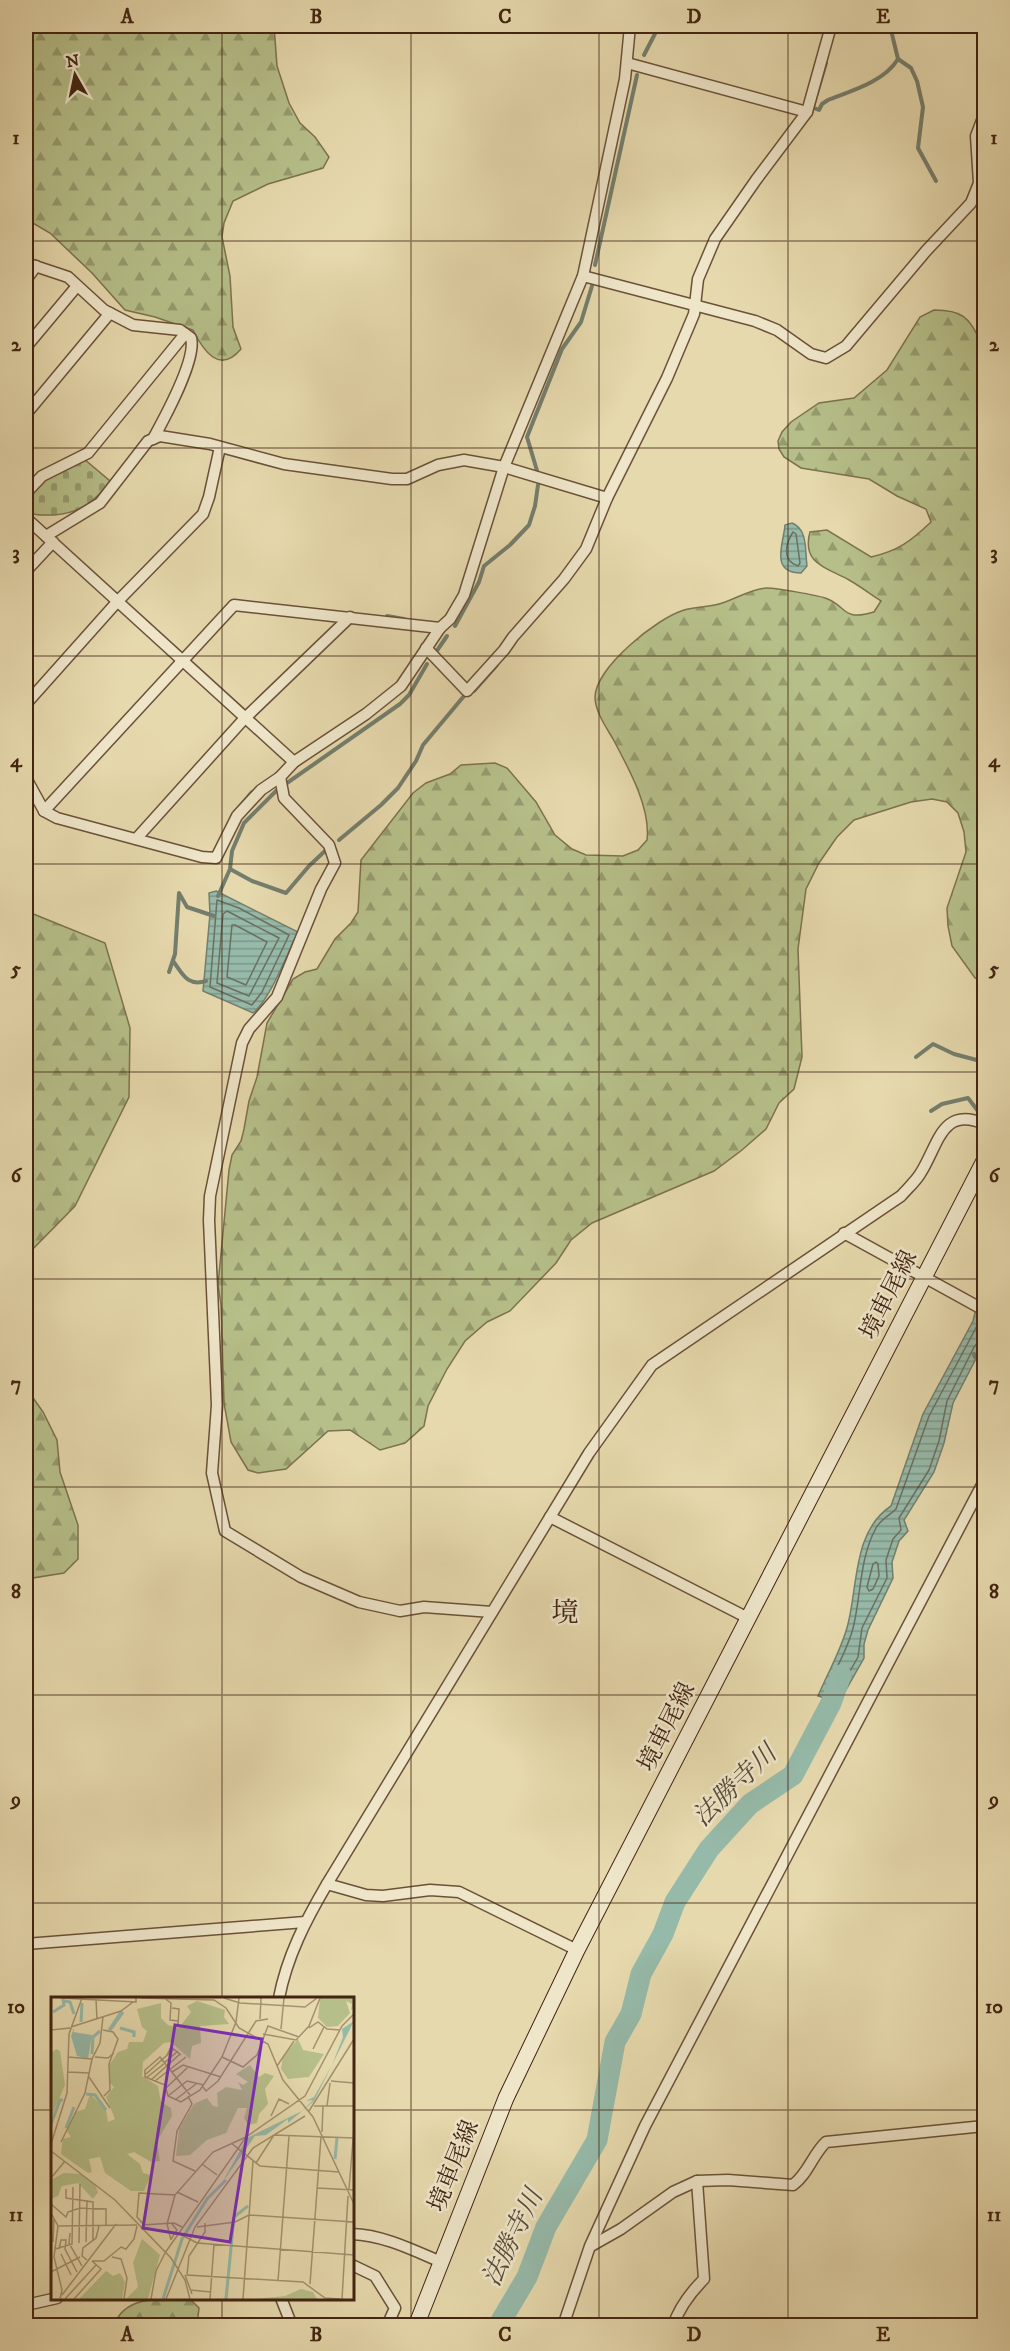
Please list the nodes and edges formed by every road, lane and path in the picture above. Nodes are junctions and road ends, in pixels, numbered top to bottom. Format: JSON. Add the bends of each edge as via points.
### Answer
{"nodes":[{"id":1,"x":630,"y":26,"type":"edge"},
{"id":2,"x":831,"y":26,"type":"edge"},
{"id":3,"x":627,"y":63,"type":"junction"},
{"id":4,"x":807,"y":112,"type":"junction"},
{"id":5,"x":984,"y":116,"type":"edge"},
{"id":6,"x":31,"y":265,"type":"edge"},
{"id":7,"x":583,"y":276,"type":"junction"},
{"id":8,"x":26,"y":280,"type":"edge"},
{"id":9,"x":77,"y":286,"type":"junction"},
{"id":10,"x":697,"y":306,"type":"junction"},
{"id":11,"x":110,"y":313,"type":"junction"},
{"id":12,"x":185,"y":334,"type":"junction"},
{"id":13,"x":26,"y":347,"type":"edge"},
{"id":14,"x":26,"y":414,"type":"edge"},
{"id":15,"x":153,"y":439,"type":"junction"},
{"id":16,"x":220,"y":447,"type":"junction"},
{"id":17,"x":504,"y":467,"type":"junction"},
{"id":18,"x":26,"y":493,"type":"edge"},
{"id":19,"x":607,"y":498,"type":"junction"},
{"id":20,"x":26,"y":518,"type":"edge"},
{"id":21,"x":50,"y":539,"type":"junction"},
{"id":22,"x":26,"y":571,"type":"edge"},
{"id":23,"x":117,"y":602,"type":"junction"},
{"id":24,"x":350,"y":617,"type":"junction"},
{"id":25,"x":440,"y":628,"type":"junction"},
{"id":26,"x":426,"y":648,"type":"junction"},
{"id":27,"x":182,"y":660,"type":"junction"},
{"id":28,"x":26,"y":704,"type":"edge"},
{"id":29,"x":244,"y":718,"type":"junction"},
{"id":30,"x":294,"y":762,"type":"junction"},
{"id":31,"x":280,"y":777,"type":"junction"},
{"id":32,"x":26,"y":778,"type":"edge"},
{"id":33,"x":44,"y":811,"type":"junction"},
{"id":34,"x":136,"y":839,"type":"junction"},
{"id":35,"x":984,"y":1124,"type":"edge"},
{"id":36,"x":984,"y":1161,"type":"edge"},
{"id":37,"x":844,"y":1233,"type":"junction"},
{"id":38,"x":924,"y":1277,"type":"junction"},
{"id":39,"x":984,"y":1310,"type":"edge"},
{"id":40,"x":984,"y":1481,"type":"edge"},
{"id":41,"x":550,"y":1517,"type":"junction"},
{"id":42,"x":492,"y":1612,"type":"junction"},
{"id":43,"x":748,"y":1618,"type":"junction"},
{"id":44,"x":327,"y":1884,"type":"junction"},
{"id":45,"x":305,"y":1922,"type":"junction"},
{"id":46,"x":26,"y":1944,"type":"edge"},
{"id":47,"x":577,"y":1950,"type":"junction"},
{"id":48,"x":279,"y":1997,"type":"edge"},
{"id":49,"x":984,"y":2126,"type":"edge"},
{"id":50,"x":698,"y":2181,"type":"junction"},
{"id":51,"x":354,"y":2234,"type":"edge"},
{"id":52,"x":590,"y":2246,"type":"junction"},
{"id":53,"x":441,"y":2262,"type":"junction"},
{"id":54,"x":354,"y":2266,"type":"edge"},
{"id":55,"x":51,"y":2299,"type":"edge"},
{"id":56,"x":282,"y":2300,"type":"edge"},
{"id":57,"x":26,"y":2305,"type":"edge"},
{"id":58,"x":292,"y":2325,"type":"edge"},
{"id":59,"x":387,"y":2325,"type":"edge"},
{"id":60,"x":416,"y":2325,"type":"edge"},
{"id":61,"x":563,"y":2325,"type":"edge"},
{"id":62,"x":673,"y":2325,"type":"edge"}],
"edges":[{"from":1,"to":3,"type":"street"},
{"from":2,"to":4,"type":"street"},
{"from":3,"to":4,"type":"street"},
{"from":3,"to":7,"type":"street"},
{"from":4,"to":10,"type":"street","via":[[715,240],[698,279]]},
{"from":5,"to":10,"type":"street","via":[[976,136],[979,183],[971,202],[840,351],[819,358],[756,321]]},
{"from":6,"to":8,"type":"street"},
{"from":6,"to":9,"type":"street","via":[[68,277]]},
{"from":7,"to":10,"type":"street"},
{"from":7,"to":17,"type":"street"},
{"from":9,"to":11,"type":"street"},
{"from":9,"to":13,"type":"street"},
{"from":10,"to":19,"type":"street","via":[[667,378]]},
{"from":11,"to":12,"type":"street","via":[[133,325],[180,330]]},
{"from":11,"to":14,"type":"street"},
{"from":12,"to":15,"type":"street","via":[[192,343],[188,365]]},
{"from":12,"to":18,"type":"street","via":[[88,453],[42,476]]},
{"from":15,"to":16,"type":"street","via":[[160,436]]},
{"from":15,"to":21,"type":"street","via":[[100,502]]},
{"from":16,"to":17,"type":"street","via":[[284,464],[392,479],[407,479],[438,465],[464,460]]},
{"from":16,"to":23,"type":"street","via":[[202,514]]},
{"from":17,"to":19,"type":"street"},
{"from":17,"to":25,"type":"street","via":[[464,596]]},
{"from":19,"to":26,"type":"street","via":[[582,556],[467,691]]},
{"from":20,"to":21,"type":"street"},
{"from":21,"to":22,"type":"street"},
{"from":21,"to":23,"type":"street"},
{"from":23,"to":27,"type":"street"},
{"from":23,"to":28,"type":"street"},
{"from":24,"to":25,"type":"street"},
{"from":24,"to":27,"type":"street","via":[[234,605]]},
{"from":24,"to":29,"type":"street"},
{"from":25,"to":26,"type":"street"},
{"from":26,"to":30,"type":"street","via":[[390,697]]},
{"from":27,"to":29,"type":"street"},
{"from":27,"to":33,"type":"street"},
{"from":29,"to":30,"type":"street"},
{"from":29,"to":34,"type":"street"},
{"from":30,"to":31,"type":"street"},
{"from":31,"to":34,"type":"street","via":[[261,790],[237,816],[216,858]]},
{"from":31,"to":42,"type":"street","via":[[284,798],[329,845],[335,863],[277,997],[249,1029],[242,1044],[210,1196],[217,1405],[212,1473],[225,1531],[301,1577],[359,1602],[400,1611],[424,1607]]},
{"from":32,"to":33,"type":"street"},
{"from":33,"to":34,"type":"street"},
{"from":35,"to":37,"type":"street","via":[[973,1119],[956,1120],[944,1128],[920,1176],[901,1196]]},
{"from":36,"to":38,"type":"main road","name":"境車尾線"},
{"from":37,"to":38,"type":"street"},
{"from":37,"to":41,"type":"street","via":[[652,1365],[588,1453]]},
{"from":38,"to":39,"type":"street"},
{"from":38,"to":43,"type":"main road","name":"境車尾線"},
{"from":40,"to":52,"type":"street","via":[[645,2126]]},
{"from":41,"to":42,"type":"street"},
{"from":41,"to":43,"type":"street"},
{"from":42,"to":44,"type":"street"},
{"from":43,"to":47,"type":"main road","name":"境車尾線"},
{"from":44,"to":45,"type":"street"},
{"from":44,"to":47,"type":"street","via":[[366,1895],[459,1892]]},
{"from":45,"to":46,"type":"street"},
{"from":45,"to":48,"type":"street"},
{"from":47,"to":53,"type":"main road","name":"境車尾線","via":[[506,2098]]},
{"from":49,"to":50,"type":"street","via":[[826,2142],[793,2185]]},
{"from":50,"to":52,"type":"street","via":[[673,2192]]},
{"from":50,"to":62,"type":"street","via":[[704,2279]]},
{"from":51,"to":53,"type":"street","via":[[393,2242]]},
{"from":52,"to":61,"type":"street"},
{"from":53,"to":60,"type":"main road","name":"境車尾線"},
{"from":54,"to":59,"type":"street","via":[[375,2276],[395,2308]]},
{"from":55,"to":57,"type":"street"},
{"from":56,"to":58,"type":"street"}]}
